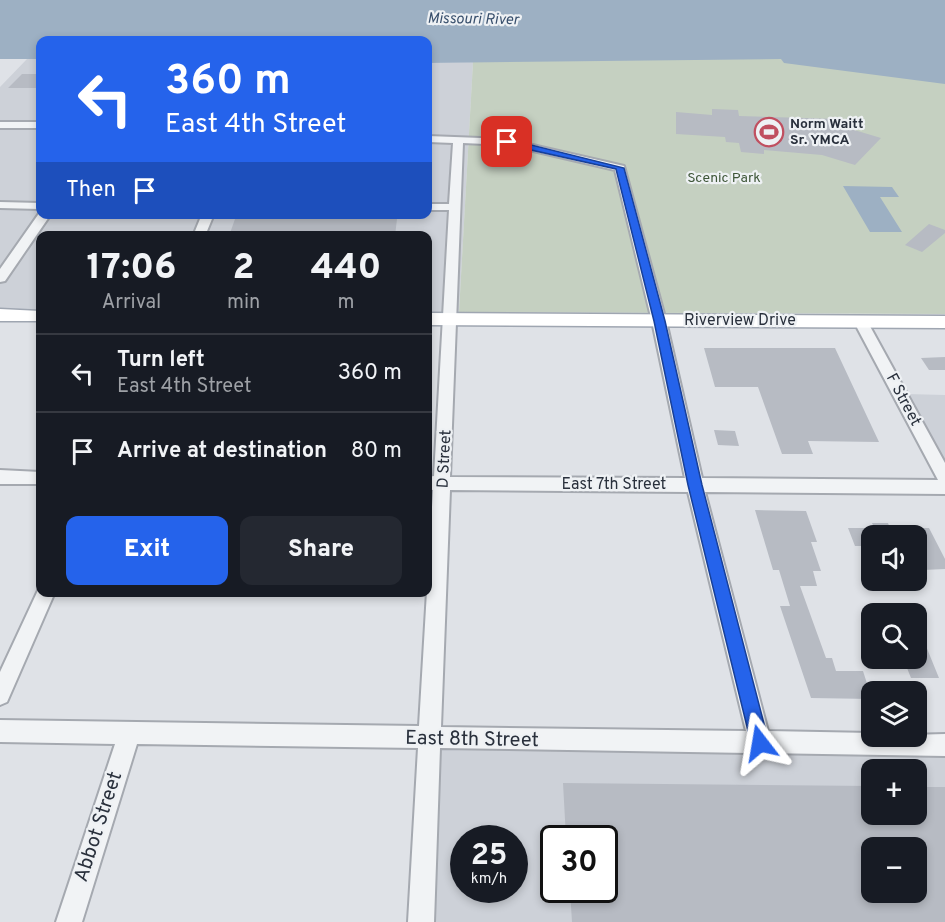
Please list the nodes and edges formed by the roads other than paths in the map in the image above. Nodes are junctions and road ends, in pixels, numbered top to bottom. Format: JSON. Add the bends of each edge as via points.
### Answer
{"nodes":[{"id":1,"x":0,"y":125,"type":"edge"},
{"id":2,"x":36,"y":125,"type":"edge"},
{"id":3,"x":432,"y":139,"type":"edge"},
{"id":4,"x":458,"y":140,"type":"junction"},
{"id":5,"x":0,"y":205,"type":"edge"},
{"id":6,"x":36,"y":206,"type":"edge"},
{"id":7,"x":432,"y":207,"type":"edge"},
{"id":8,"x":455,"y":207,"type":"junction"},
{"id":9,"x":41,"y":219,"type":"edge"},
{"id":10,"x":0,"y":278,"type":"edge"},
{"id":11,"x":0,"y":315,"type":"edge"},
{"id":12,"x":36,"y":316,"type":"edge"},
{"id":13,"x":432,"y":319,"type":"edge"},
{"id":14,"x":451,"y":319,"type":"junction"},
{"id":15,"x":659,"y":321,"type":"junction"},
{"id":16,"x":861,"y":322,"type":"junction"},
{"id":17,"x":945,"y":322,"type":"edge"},
{"id":18,"x":0,"y":477,"type":"edge"},
{"id":19,"x":36,"y":478,"type":"edge"},
{"id":20,"x":945,"y":478,"type":"edge"},
{"id":21,"x":435,"y":483,"type":"edge"},
{"id":22,"x":695,"y":485,"type":"junction"},
{"id":23,"x":945,"y":487,"type":"edge"},
{"id":24,"x":44,"y":597,"type":"edge"},
{"id":25,"x":0,"y":696,"type":"edge"},
{"id":26,"x":0,"y":731,"type":"edge"},
{"id":27,"x":129,"y":733,"type":"junction"},
{"id":28,"x":430,"y":740,"type":"junction"},
{"id":29,"x":760,"y":743,"type":"junction"},
{"id":30,"x":945,"y":745,"type":"edge"},
{"id":31,"x":69,"y":922,"type":"edge"},
{"id":32,"x":421,"y":922,"type":"edge"}],
"edges":[{"from":1,"to":2,"type":"street"},
{"from":3,"to":4,"type":"street"},
{"from":4,"to":8,"type":"street","name":"D Street"},
{"from":4,"to":15,"type":"street","via":[[507,142],[620,168]]},
{"from":5,"to":6,"type":"street"},
{"from":7,"to":8,"type":"street"},
{"from":8,"to":14,"type":"street","name":"D Street"},
{"from":9,"to":10,"type":"street"},
{"from":11,"to":12,"type":"main road"},
{"from":13,"to":14,"type":"main road","name":"Riverview Drive"},
{"from":14,"to":15,"type":"main road","name":"Riverview Drive"},
{"from":14,"to":21,"type":"street","name":"D Street"},
{"from":15,"to":16,"type":"main road","name":"Riverview Drive"},
{"from":15,"to":22,"type":"street"},
{"from":16,"to":17,"type":"main road","name":"Riverview Drive"},
{"from":16,"to":20,"type":"street","name":"F Street"},
{"from":18,"to":19,"type":"street"},
{"from":21,"to":22,"type":"street","name":"East 7th Street"},
{"from":21,"to":28,"type":"street","name":"D Street"},
{"from":22,"to":23,"type":"street","name":"East 7th Street"},
{"from":22,"to":29,"type":"street"},
{"from":24,"to":25,"type":"street"},
{"from":26,"to":27,"type":"street","name":"East 8th Street"},
{"from":27,"to":28,"type":"street","name":"East 8th Street"},
{"from":27,"to":31,"type":"street","name":"Abbot Street"},
{"from":28,"to":29,"type":"street","name":"East 8th Street"},
{"from":28,"to":32,"type":"street","name":"D Street"},
{"from":29,"to":30,"type":"street","name":"East 8th Street"}]}
